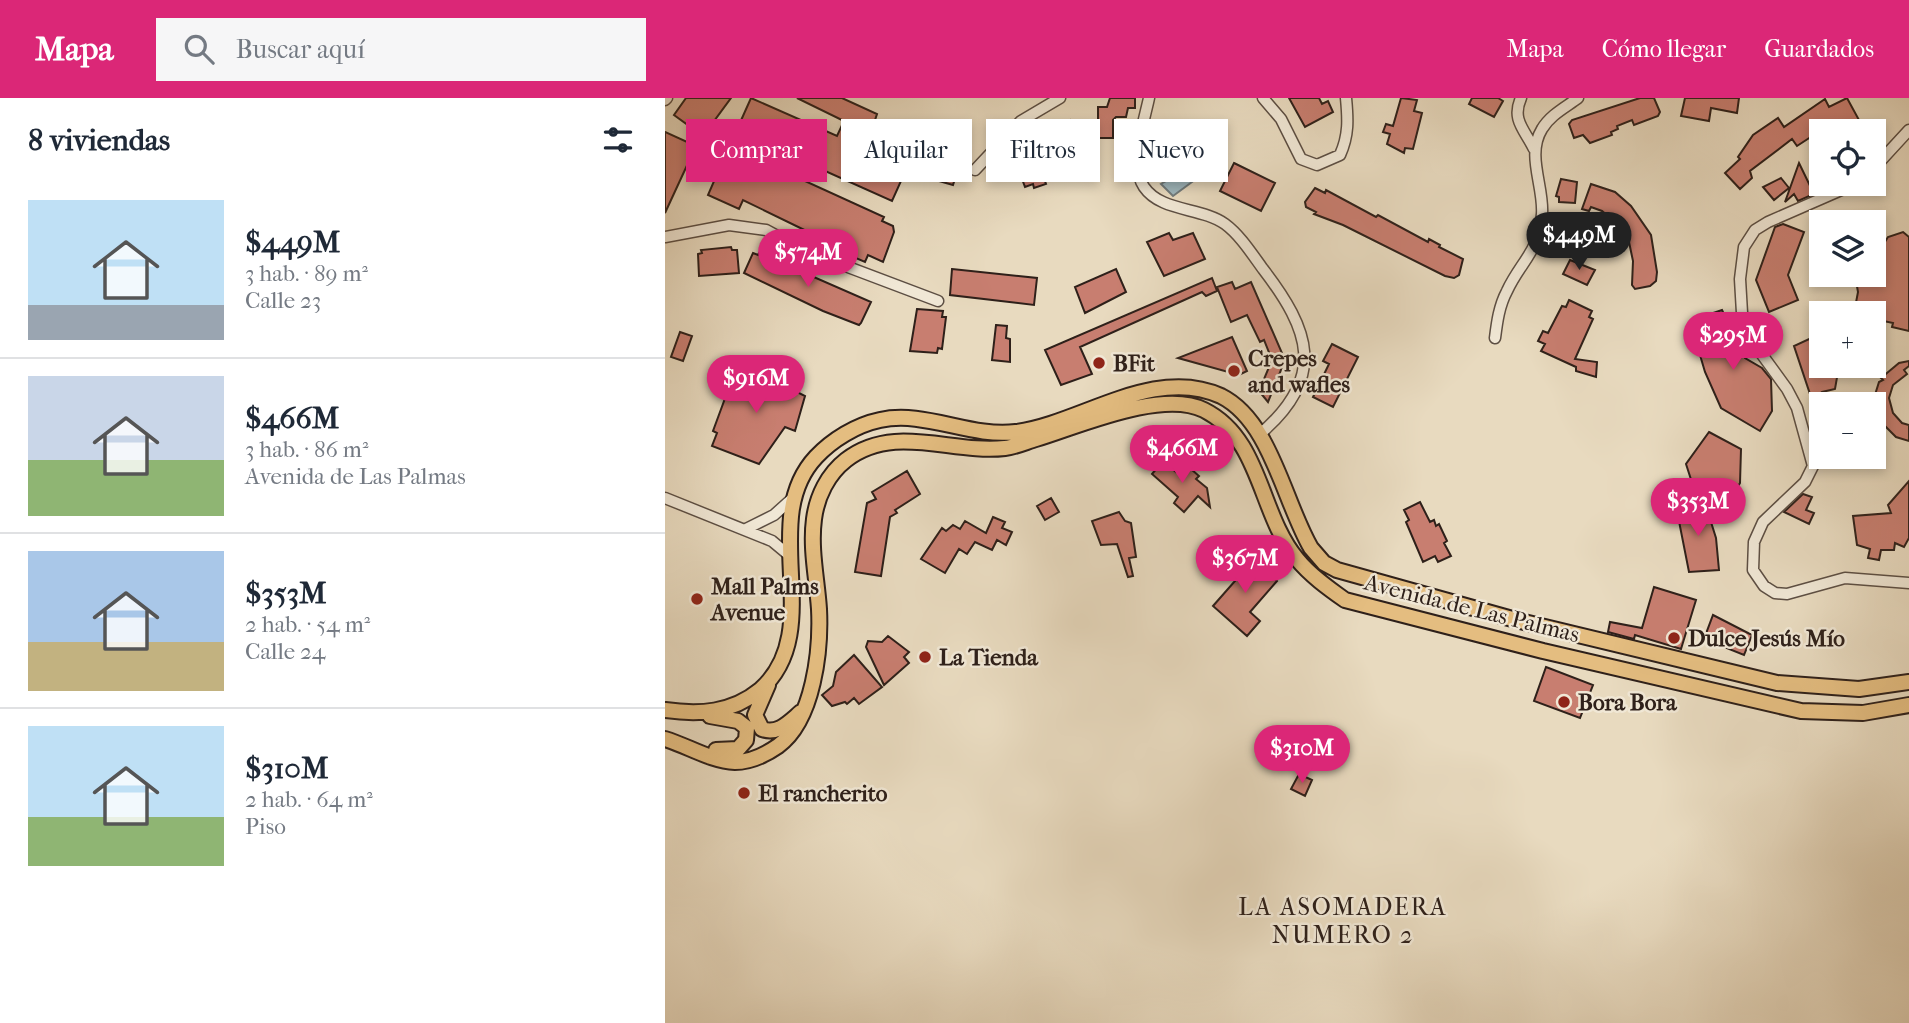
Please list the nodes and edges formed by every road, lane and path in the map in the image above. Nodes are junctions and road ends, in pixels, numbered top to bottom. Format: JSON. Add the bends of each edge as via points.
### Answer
{"nodes":[{"id":1,"x":1060,"y":98,"type":"edge"},
{"id":2,"x":1149,"y":98,"type":"edge"},
{"id":3,"x":1263,"y":98,"type":"edge"},
{"id":4,"x":1346,"y":98,"type":"edge"},
{"id":5,"x":1521,"y":98,"type":"edge"},
{"id":6,"x":1578,"y":98,"type":"edge"},
{"id":7,"x":1542,"y":129,"type":"junction"},
{"id":8,"x":1909,"y":130,"type":"edge"},
{"id":9,"x":1525,"y":131,"type":"junction"},
{"id":10,"x":1534,"y":149,"type":"junction"},
{"id":11,"x":1886,"y":155,"type":"edge"},
{"id":12,"x":975,"y":170,"type":"dead end"},
{"id":13,"x":1827,"y":196,"type":"edge"},
{"id":14,"x":665,"y":237,"type":"edge"},
{"id":15,"x":938,"y":301,"type":"dead end"},
{"id":16,"x":1495,"y":338,"type":"dead end"},
{"id":17,"x":1260,"y":434,"type":"junction"},
{"id":18,"x":794,"y":497,"type":"junction"},
{"id":19,"x":665,"y":498,"type":"edge"},
{"id":20,"x":746,"y":529,"type":"junction"},
{"id":21,"x":790,"y":556,"type":"junction"},
{"id":22,"x":1909,"y":583,"type":"edge"},
{"id":23,"x":770,"y":681,"type":"junction"},
{"id":24,"x":1909,"y":682,"type":"edge"},
{"id":25,"x":1909,"y":705,"type":"edge"},
{"id":26,"x":807,"y":706,"type":"junction"},
{"id":27,"x":665,"y":710,"type":"edge"},
{"id":28,"x":693,"y":713,"type":"junction"},
{"id":29,"x":665,"y":739,"type":"edge"},
{"id":30,"x":694,"y":747,"type":"junction"}],
"edges":[{"from":1,"to":12,"type":"street","via":[[1021,121]]},
{"from":2,"to":17,"type":"street","via":[[1138,170],[1145,189],[1165,203],[1226,224],[1291,304],[1303,334],[1305,361],[1293,399]]},
{"from":3,"to":4,"type":"street","via":[[1282,118],[1301,159],[1317,165],[1340,155],[1348,134]]},
{"from":5,"to":9,"type":"street","via":[[1515,110]]},
{"from":6,"to":7,"type":"street"},
{"from":7,"to":9,"type":"street"},
{"from":7,"to":10,"type":"street"},
{"from":8,"to":11,"type":"street"},
{"from":9,"to":10,"type":"street"},
{"from":10,"to":16,"type":"street","via":[[1542,212],[1538,237],[1530,258],[1506,292]]},
{"from":13,"to":22,"type":"street","via":[[1767,222],[1744,247],[1739,279],[1747,330],[1787,388],[1813,466],[1805,482],[1763,522],[1754,542],[1753,570],[1764,586],[1787,594],[1845,578]]},
{"from":14,"to":15,"type":"street","via":[[729,225],[766,230],[803,250]]},
{"from":17,"to":18,"type":"main road","name":"Avenida de Las Palmas","via":[[1240,408],[1219,396],[1176,388],[1138,394],[1017,432],[983,433],[925,421],[881,420],[857,428],[823,450],[806,468]]},
{"from":17,"to":24,"type":"main road","name":"Avenida de Las Palmas","via":[[1305,538],[1316,555],[1337,570],[1542,627],[1777,683],[1824,689]]},
{"from":18,"to":20,"type":"street","via":[[774,515]]},
{"from":18,"to":21,"type":"main road","name":"Avenida de Las Palmas"},
{"from":19,"to":20,"type":"street"},
{"from":20,"to":21,"type":"street"},
{"from":21,"to":23,"type":"main road","name":"Avenida de Las Palmas","via":[[790,640]]},
{"from":23,"to":26,"type":"main road","via":[[755,715],[762,729],[780,729]]},
{"from":23,"to":28,"type":"main road","name":"Avenida de Las Palmas","via":[[740,704]]},
{"from":25,"to":26,"type":"main road","name":"Avenida de Las Palmas","via":[[1863,713],[1801,711],[1345,600],[1295,558],[1237,437],[1220,418],[1175,402],[1150,405],[1006,448],[900,440],[866,448],[844,462],[825,485],[814,519],[819,621]]},
{"from":26,"to":30,"type":"main road","name":"Avenida de Las Palmas","via":[[784,741],[749,761],[724,760]]},
{"from":27,"to":28,"type":"main road","name":"Avenida de Las Palmas"},
{"from":28,"to":30,"type":"main road","via":[[744,723],[748,734],[734,751]]},
{"from":29,"to":30,"type":"main road","name":"Avenida de Las Palmas"}]}
